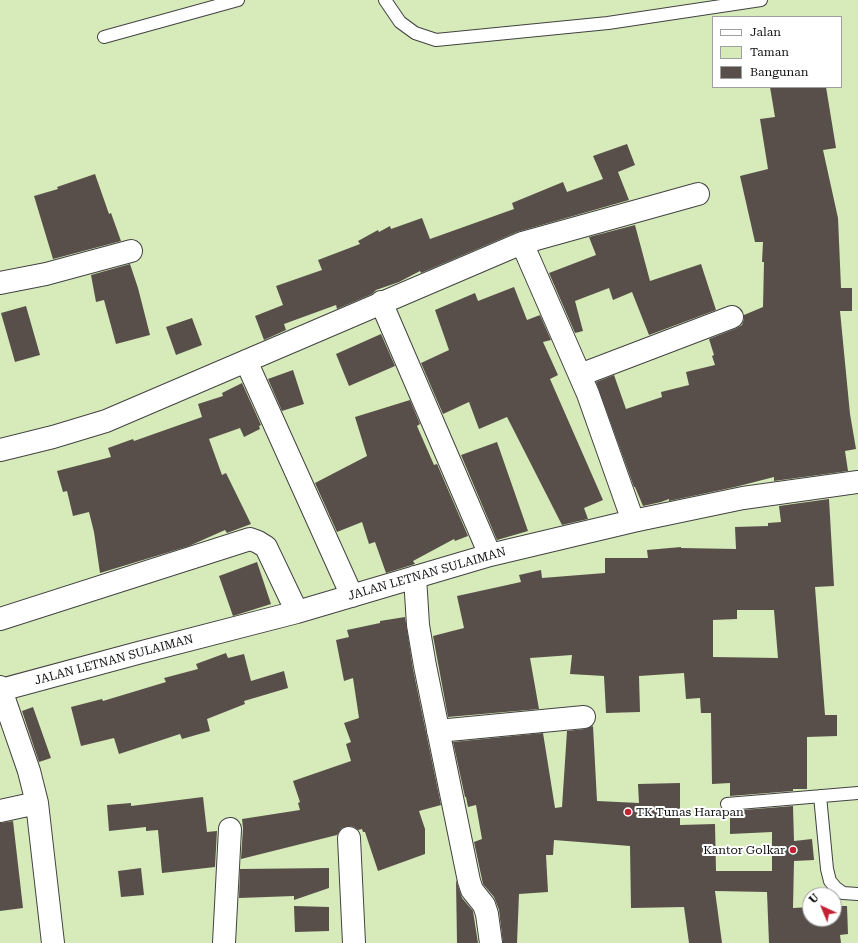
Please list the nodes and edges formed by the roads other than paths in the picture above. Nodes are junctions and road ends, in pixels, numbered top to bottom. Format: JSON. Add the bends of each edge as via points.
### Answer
{"nodes":[{"id":1,"x":238,"y":0,"type":"edge"},
{"id":2,"x":385,"y":0,"type":"edge"},
{"id":3,"x":761,"y":0,"type":"edge"},
{"id":4,"x":104,"y":37,"type":"dead end"},
{"id":5,"x":698,"y":194,"type":"dead end"},
{"id":6,"x":522,"y":243,"type":"junction"},
{"id":7,"x":131,"y":251,"type":"dead end"},
{"id":8,"x":0,"y":283,"type":"edge"},
{"id":9,"x":381,"y":302,"type":"junction"},
{"id":10,"x":732,"y":317,"type":"dead end"},
{"id":11,"x":246,"y":361,"type":"junction"},
{"id":12,"x":580,"y":375,"type":"junction"},
{"id":13,"x":0,"y":450,"type":"edge"},
{"id":14,"x":858,"y":482,"type":"edge"},
{"id":15,"x":633,"y":521,"type":"junction"},
{"id":16,"x":490,"y":555,"type":"junction"},
{"id":17,"x":415,"y":577,"type":"junction"},
{"id":18,"x":352,"y":596,"type":"junction"},
{"id":19,"x":297,"y":612,"type":"junction"},
{"id":20,"x":0,"y":619,"type":"edge"},
{"id":21,"x":0,"y":689,"type":"edge"},
{"id":22,"x":584,"y":717,"type":"dead end"},
{"id":23,"x":438,"y":731,"type":"junction"},
{"id":24,"x":858,"y":793,"type":"edge"},
{"id":25,"x":820,"y":796,"type":"junction"},
{"id":26,"x":38,"y":803,"type":"junction"},
{"id":27,"x":727,"y":804,"type":"dead end"},
{"id":28,"x":0,"y":811,"type":"edge"},
{"id":29,"x":230,"y":829,"type":"dead end"},
{"id":30,"x":349,"y":838,"type":"dead end"},
{"id":31,"x":858,"y":894,"type":"edge"},
{"id":32,"x":53,"y":943,"type":"edge"},
{"id":33,"x":224,"y":943,"type":"edge"},
{"id":34,"x":354,"y":943,"type":"edge"},
{"id":35,"x":491,"y":943,"type":"edge"}],
"edges":[{"from":1,"to":4,"type":"lane"},
{"from":2,"to":3,"type":"lane","via":[[400,22],[415,33],[436,40],[608,23]]},
{"from":5,"to":6,"type":"street"},
{"from":6,"to":9,"type":"street"},
{"from":6,"to":12,"type":"street"},
{"from":7,"to":8,"type":"street","via":[[46,274]]},
{"from":9,"to":11,"type":"street"},
{"from":9,"to":16,"type":"street"},
{"from":10,"to":12,"type":"street"},
{"from":11,"to":13,"type":"street","via":[[106,421]]},
{"from":11,"to":18,"type":"street"},
{"from":12,"to":15,"type":"street"},
{"from":14,"to":15,"type":"street","name":"JALAN LETNAN SULAIMAN","via":[[743,498]]},
{"from":15,"to":16,"type":"street","name":"JALAN LETNAN SULAIMAN"},
{"from":16,"to":17,"type":"street","name":"JALAN LETNAN SULAIMAN"},
{"from":17,"to":18,"type":"street","name":"JALAN LETNAN SULAIMAN"},
{"from":17,"to":23,"type":"street","via":[[418,624]]},
{"from":18,"to":19,"type":"street","name":"JALAN LETNAN SULAIMAN"},
{"from":19,"to":20,"type":"street","via":[[266,547],[250,539]]},
{"from":19,"to":21,"type":"street","name":"JALAN LETNAN SULAIMAN"},
{"from":21,"to":26,"type":"street"},
{"from":22,"to":23,"type":"street"},
{"from":23,"to":35,"type":"street","via":[[469,881],[488,914]]},
{"from":24,"to":25,"type":"lane"},
{"from":25,"to":27,"type":"lane"},
{"from":25,"to":31,"type":"lane","via":[[830,881],[843,893]]},
{"from":26,"to":28,"type":"street"},
{"from":26,"to":32,"type":"street"},
{"from":29,"to":33,"type":"street"},
{"from":30,"to":34,"type":"street"}]}
